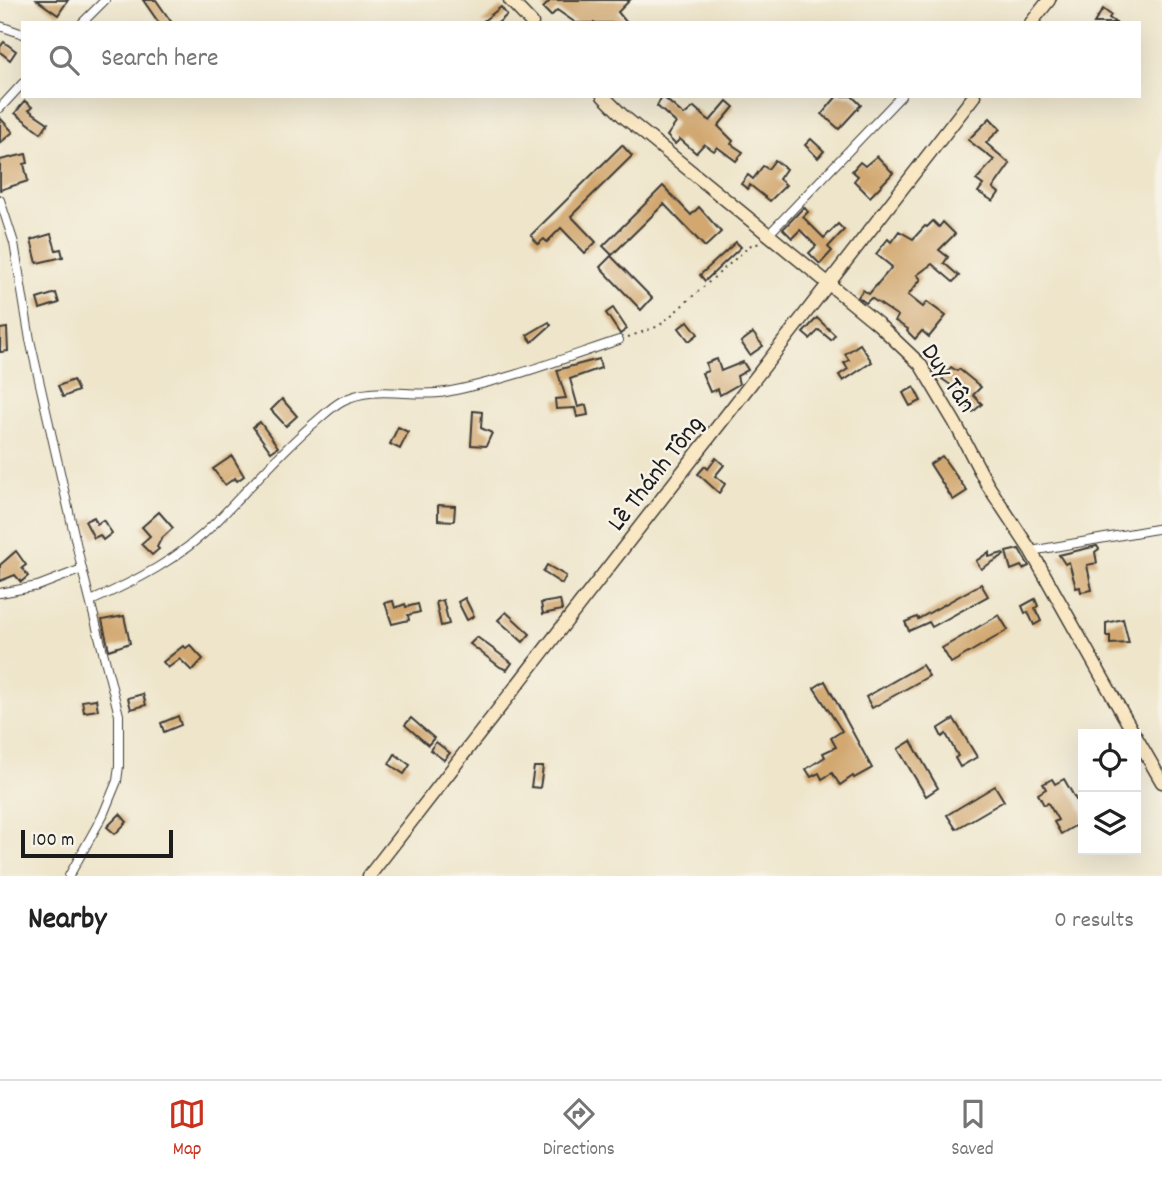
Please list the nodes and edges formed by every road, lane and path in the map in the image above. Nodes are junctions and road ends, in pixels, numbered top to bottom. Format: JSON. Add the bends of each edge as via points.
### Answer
{"nodes":[{"id":1,"x":105,"y":0,"type":"edge"},
{"id":2,"x":510,"y":0,"type":"edge"},
{"id":3,"x":1049,"y":0,"type":"edge"},
{"id":4,"x":84,"y":21,"type":"edge"},
{"id":5,"x":530,"y":21,"type":"edge"},
{"id":6,"x":1033,"y":21,"type":"edge"},
{"id":7,"x":0,"y":26,"type":"edge"},
{"id":8,"x":21,"y":33,"type":"edge"},
{"id":9,"x":21,"y":85,"type":"edge"},
{"id":10,"x":605,"y":98,"type":"edge"},
{"id":11,"x":899,"y":98,"type":"edge"},
{"id":12,"x":972,"y":98,"type":"edge"},
{"id":13,"x":0,"y":108,"type":"edge"},
{"id":14,"x":0,"y":200,"type":"edge"},
{"id":15,"x":772,"y":238,"type":"junction"},
{"id":16,"x":829,"y":284,"type":"junction"},
{"id":17,"x":619,"y":340,"type":"joint"},
{"id":18,"x":1162,"y":528,"type":"edge"},
{"id":19,"x":1031,"y":551,"type":"junction"},
{"id":20,"x":82,"y":569,"type":"junction"},
{"id":21,"x":0,"y":593,"type":"edge"},
{"id":22,"x":91,"y":601,"type":"junction"},
{"id":23,"x":1132,"y":729,"type":"edge"},
{"id":24,"x":1141,"y":745,"type":"edge"},
{"id":25,"x":1162,"y":782,"type":"edge"},
{"id":26,"x":69,"y":876,"type":"edge"},
{"id":27,"x":369,"y":876,"type":"edge"}],
"edges":[{"from":1,"to":4,"type":"street"},
{"from":2,"to":5,"type":"street"},
{"from":3,"to":6,"type":"street"},
{"from":7,"to":8,"type":"street"},
{"from":9,"to":13,"type":"street"},
{"from":10,"to":15,"type":"street","name":"Duy Tân"},
{"from":11,"to":15,"type":"street"},
{"from":12,"to":16,"type":"street","name":"Lê Thánh Tông"},
{"from":14,"to":20,"type":"street","via":[[14,243],[30,340]]},
{"from":15,"to":16,"type":"street","name":"Duy Tân"},
{"from":15,"to":17,"type":"path","via":[[751,245],[659,326]]},
{"from":16,"to":19,"type":"street","name":"Duy Tân","via":[[920,364],[987,484]]},
{"from":16,"to":27,"type":"street","name":"Lê Thánh Tông"},
{"from":17,"to":22,"type":"street","via":[[446,392],[376,392],[341,402],[298,437],[194,542],[142,576]]},
{"from":18,"to":19,"type":"street"},
{"from":19,"to":23,"type":"street","name":"Duy Tân"},
{"from":20,"to":21,"type":"street","via":[[38,586]]},
{"from":20,"to":22,"type":"street"},
{"from":22,"to":26,"type":"street","via":[[118,706],[119,766],[103,815]]},
{"from":24,"to":25,"type":"street","name":"Duy Tân"}]}
